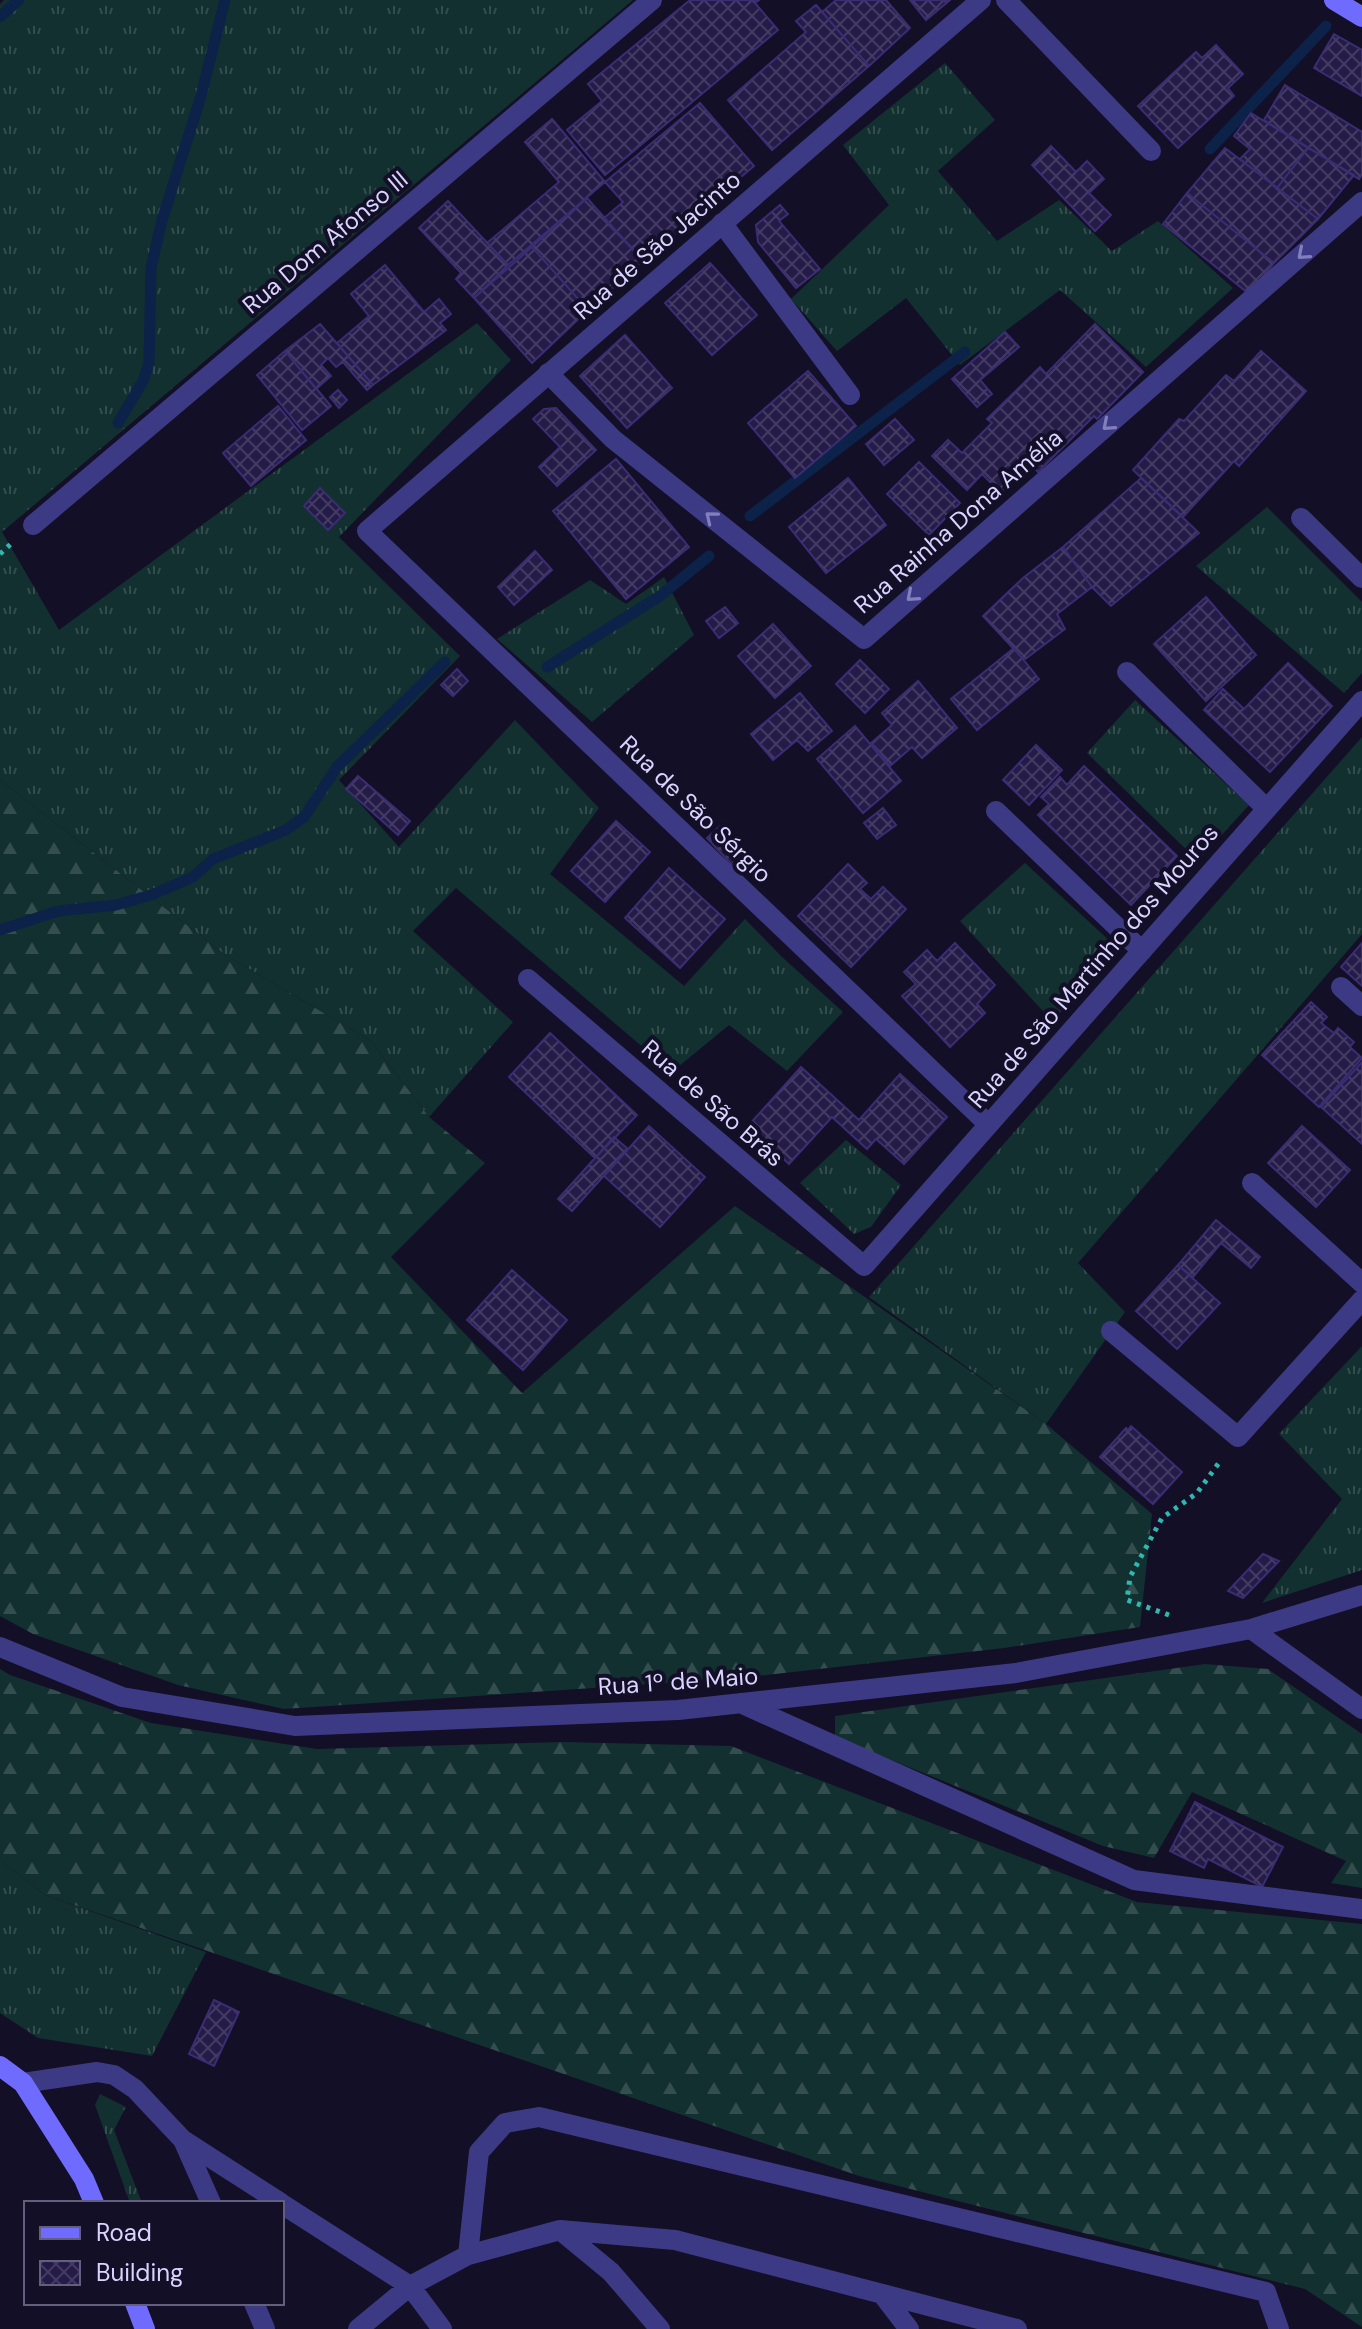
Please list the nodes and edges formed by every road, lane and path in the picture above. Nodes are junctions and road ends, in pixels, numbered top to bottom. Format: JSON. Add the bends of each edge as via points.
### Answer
{"nodes":[{"id":1,"x":652,"y":0,"type":"edge"},
{"id":2,"x":981,"y":0,"type":"edge"},
{"id":3,"x":1006,"y":0,"type":"edge"},
{"id":4,"x":1334,"y":0,"type":"edge"},
{"id":5,"x":1362,"y":17,"type":"edge"},
{"id":6,"x":1151,"y":151,"type":"dead end"},
{"id":7,"x":1362,"y":202,"type":"edge"},
{"id":8,"x":722,"y":223,"type":"junction"},
{"id":9,"x":548,"y":373,"type":"junction"},
{"id":10,"x":850,"y":395,"type":"dead end"},
{"id":11,"x":1301,"y":518,"type":"dead end"},
{"id":12,"x":33,"y":525,"type":"dead end"},
{"id":13,"x":367,"y":531,"type":"joint"},
{"id":14,"x":1362,"y":578,"type":"edge"},
{"id":15,"x":1127,"y":672,"type":"dead end"},
{"id":16,"x":1362,"y":701,"type":"edge"},
{"id":17,"x":1267,"y":809,"type":"junction"},
{"id":18,"x":996,"y":811,"type":"dead end"},
{"id":19,"x":1142,"y":951,"type":"junction"},
{"id":20,"x":528,"y":979,"type":"dead end"},
{"id":21,"x":1341,"y":987,"type":"dead end"},
{"id":22,"x":1362,"y":1006,"type":"edge"},
{"id":23,"x":988,"y":1124,"type":"junction"},
{"id":24,"x":1252,"y":1183,"type":"dead end"},
{"id":25,"x":864,"y":1266,"type":"joint"},
{"id":26,"x":1362,"y":1283,"type":"edge"},
{"id":27,"x":1362,"y":1300,"type":"edge"},
{"id":28,"x":1111,"y":1331,"type":"dead end"},
{"id":29,"x":1238,"y":1437,"type":"junction"},
{"id":30,"x":1362,"y":1595,"type":"edge"},
{"id":31,"x":1251,"y":1629,"type":"junction"},
{"id":32,"x":1191,"y":1641,"type":"junction"},
{"id":33,"x":0,"y":1647,"type":"edge"},
{"id":34,"x":740,"y":1703,"type":"junction"},
{"id":35,"x":1362,"y":1709,"type":"edge"},
{"id":36,"x":1362,"y":1909,"type":"edge"},
{"id":37,"x":0,"y":2066,"type":"edge"},
{"id":38,"x":23,"y":2083,"type":"junction"},
{"id":39,"x":183,"y":2140,"type":"junction"},
{"id":40,"x":93,"y":2201,"type":"edge"},
{"id":41,"x":210,"y":2201,"type":"edge"},
{"id":42,"x":279,"y":2201,"type":"edge"},
{"id":43,"x":284,"y":2204,"type":"edge"},
{"id":44,"x":560,"y":2230,"type":"junction"},
{"id":45,"x":468,"y":2255,"type":"junction"},
{"id":46,"x":410,"y":2286,"type":"junction"},
{"id":47,"x":882,"y":2294,"type":"junction"},
{"id":48,"x":136,"y":2305,"type":"edge"},
{"id":49,"x":255,"y":2305,"type":"edge"},
{"id":50,"x":145,"y":2329,"type":"edge"},
{"id":51,"x":265,"y":2329,"type":"edge"},
{"id":52,"x":358,"y":2329,"type":"edge"},
{"id":53,"x":442,"y":2329,"type":"edge"},
{"id":54,"x":660,"y":2329,"type":"edge"},
{"id":55,"x":909,"y":2329,"type":"edge"},
{"id":56,"x":1017,"y":2329,"type":"edge"},
{"id":57,"x":1279,"y":2329,"type":"edge"}],
"edges":[{"from":1,"to":12,"type":"street","name":"Rua Dom Afonso III"},
{"from":2,"to":8,"type":"street","name":"Rua de São Jacinto"},
{"from":3,"to":6,"type":"street"},
{"from":4,"to":5,"type":"street"},
{"from":7,"to":9,"type":"street","name":"Rua Rainha Dona Amélia","one_way":true,"via":[[864,639],[613,439]]},
{"from":8,"to":9,"type":"street","name":"Rua de São Jacinto"},
{"from":8,"to":10,"type":"street"},
{"from":9,"to":13,"type":"street","name":"Rua de São Jacinto"},
{"from":11,"to":14,"type":"street"},
{"from":13,"to":23,"type":"street","name":"Rua de São Sérgio"},
{"from":15,"to":17,"type":"street"},
{"from":16,"to":17,"type":"street","name":"Rua de São Martinho dos Mouros"},
{"from":17,"to":19,"type":"street","name":"Rua de São Martinho dos Mouros"},
{"from":18,"to":19,"type":"street"},
{"from":19,"to":23,"type":"street","name":"Rua de São Martinho dos Mouros"},
{"from":20,"to":25,"type":"street","name":"Rua de São Brás"},
{"from":21,"to":22,"type":"street"},
{"from":23,"to":25,"type":"street","name":"Rua de São Martinho dos Mouros"},
{"from":24,"to":26,"type":"street"},
{"from":27,"to":29,"type":"street"},
{"from":28,"to":29,"type":"street"},
{"from":29,"to":32,"type":"path","via":[[1197,1493],[1162,1518],[1130,1577],[1127,1600],[1167,1613]]},
{"from":30,"to":31,"type":"street","name":"Rua 1º de Maio"},
{"from":31,"to":32,"type":"street","name":"Rua 1º de Maio"},
{"from":31,"to":35,"type":"street"},
{"from":32,"to":34,"type":"street","name":"Rua 1º de Maio","via":[[1016,1673]]},
{"from":33,"to":34,"type":"street","name":"Rua 1º de Maio","via":[[122,1697],[295,1726]]},
{"from":34,"to":36,"type":"street","via":[[1134,1880]]},
{"from":37,"to":38,"type":"street"},
{"from":38,"to":39,"type":"street","via":[[97,2072],[114,2075],[135,2089]]},
{"from":38,"to":40,"type":"street"},
{"from":39,"to":41,"type":"street"},
{"from":39,"to":42,"type":"street"},
{"from":43,"to":46,"type":"street"},
{"from":44,"to":45,"type":"street"},
{"from":44,"to":47,"type":"street","via":[[675,2240]]},
{"from":44,"to":54,"type":"street","via":[[611,2272]]},
{"from":45,"to":46,"type":"street"},
{"from":45,"to":57,"type":"street","via":[[479,2152],[505,2123],[539,2117],[1266,2292]]},
{"from":46,"to":52,"type":"street"},
{"from":46,"to":53,"type":"street"},
{"from":47,"to":55,"type":"street"},
{"from":47,"to":56,"type":"street"},
{"from":48,"to":50,"type":"street"},
{"from":49,"to":51,"type":"street"}]}
